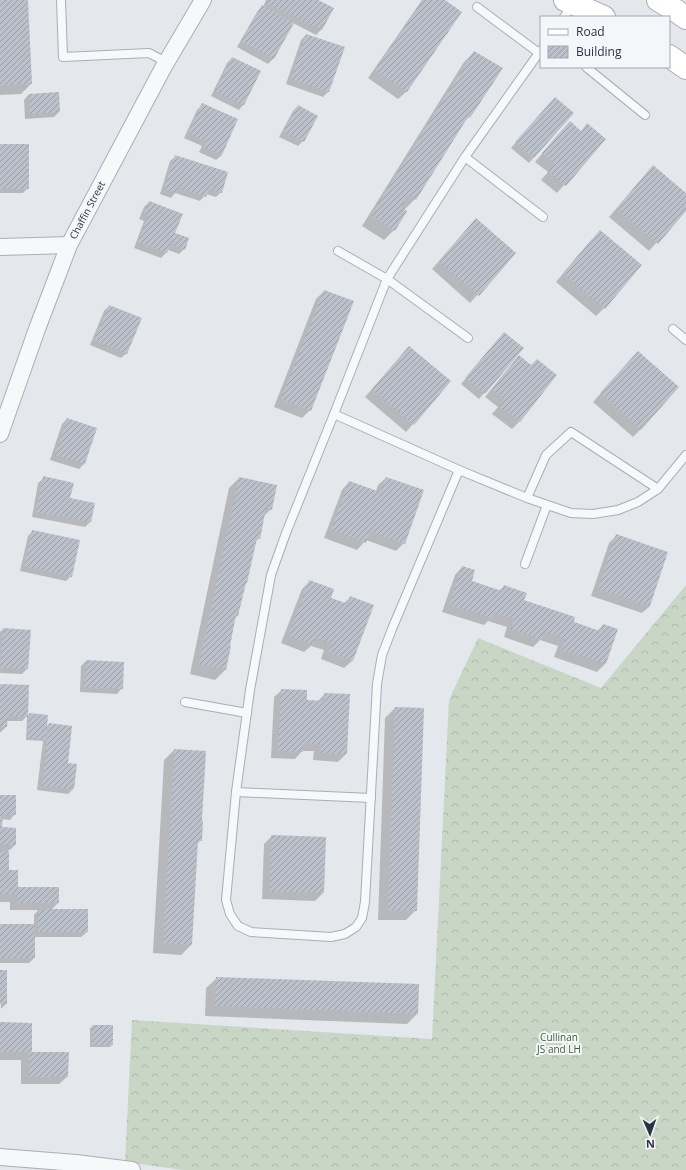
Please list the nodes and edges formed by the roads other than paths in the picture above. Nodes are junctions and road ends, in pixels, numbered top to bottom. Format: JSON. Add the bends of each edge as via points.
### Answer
{"nodes":[{"id":1,"x":61,"y":0,"type":"edge"},
{"id":2,"x":203,"y":0,"type":"edge"},
{"id":3,"x":658,"y":0,"type":"edge"},
{"id":4,"x":477,"y":7,"type":"dead end"},
{"id":5,"x":568,"y":7,"type":"edge"},
{"id":6,"x":600,"y":16,"type":"edge"},
{"id":7,"x":686,"y":18,"type":"edge"},
{"id":8,"x":540,"y":51,"type":"edge"},
{"id":9,"x":670,"y":57,"type":"edge"},
{"id":10,"x":166,"y":62,"type":"junction"},
{"id":11,"x":587,"y":68,"type":"edge"},
{"id":12,"x":686,"y":68,"type":"edge"},
{"id":13,"x":645,"y":115,"type":"dead end"},
{"id":14,"x":465,"y":157,"type":"junction"},
{"id":15,"x":543,"y":217,"type":"dead end"},
{"id":16,"x":69,"y":245,"type":"junction"},
{"id":17,"x":0,"y":247,"type":"edge"},
{"id":18,"x":338,"y":251,"type":"dead end"},
{"id":19,"x":387,"y":279,"type":"junction"},
{"id":20,"x":673,"y":329,"type":"dead end"},
{"id":21,"x":468,"y":338,"type":"dead end"},
{"id":22,"x":686,"y":340,"type":"edge"},
{"id":23,"x":334,"y":414,"type":"junction"},
{"id":24,"x":0,"y":434,"type":"edge"},
{"id":25,"x":686,"y":455,"type":"edge"},
{"id":26,"x":459,"y":470,"type":"junction"},
{"id":27,"x":658,"y":489,"type":"junction"},
{"id":28,"x":527,"y":498,"type":"junction"},
{"id":29,"x":547,"y":505,"type":"junction"},
{"id":30,"x":525,"y":564,"type":"dead end"},
{"id":31,"x":185,"y":702,"type":"dead end"},
{"id":32,"x":247,"y":713,"type":"junction"},
{"id":33,"x":236,"y":792,"type":"junction"},
{"id":34,"x":371,"y":798,"type":"junction"},
{"id":35,"x":0,"y":1157,"type":"edge"},
{"id":36,"x":132,"y":1170,"type":"edge"}],
"edges":[{"from":1,"to":10,"type":"lane","via":[[63,57],[150,53]]},
{"from":2,"to":10,"type":"street","name":"Chaffin Street"},
{"from":3,"to":7,"type":"main road"},
{"from":4,"to":8,"type":"lane"},
{"from":5,"to":6,"type":"main road"},
{"from":8,"to":14,"type":"lane"},
{"from":9,"to":12,"type":"main road"},
{"from":10,"to":16,"type":"street","name":"Chaffin Street"},
{"from":11,"to":13,"type":"lane"},
{"from":14,"to":15,"type":"lane"},
{"from":14,"to":19,"type":"lane"},
{"from":16,"to":17,"type":"street"},
{"from":16,"to":24,"type":"street","name":"Chaffin Street"},
{"from":18,"to":19,"type":"lane"},
{"from":19,"to":21,"type":"lane"},
{"from":19,"to":23,"type":"lane"},
{"from":20,"to":22,"type":"lane"},
{"from":23,"to":26,"type":"lane"},
{"from":23,"to":32,"type":"lane","via":[[271,575]]},
{"from":25,"to":27,"type":"lane"},
{"from":26,"to":28,"type":"lane"},
{"from":26,"to":34,"type":"lane","via":[[382,655],[377,684]]},
{"from":27,"to":28,"type":"lane","via":[[571,432],[546,455]]},
{"from":27,"to":29,"type":"lane","via":[[638,502],[618,510],[593,514],[571,513]]},
{"from":28,"to":29,"type":"lane"},
{"from":29,"to":30,"type":"lane"},
{"from":31,"to":32,"type":"lane"},
{"from":32,"to":33,"type":"lane"},
{"from":33,"to":34,"type":"lane"},
{"from":33,"to":34,"type":"lane","via":[[226,900],[230,914],[238,926],[251,932],[331,937],[345,934],[356,927],[362,918]]},
{"from":35,"to":36,"type":"street"}]}
